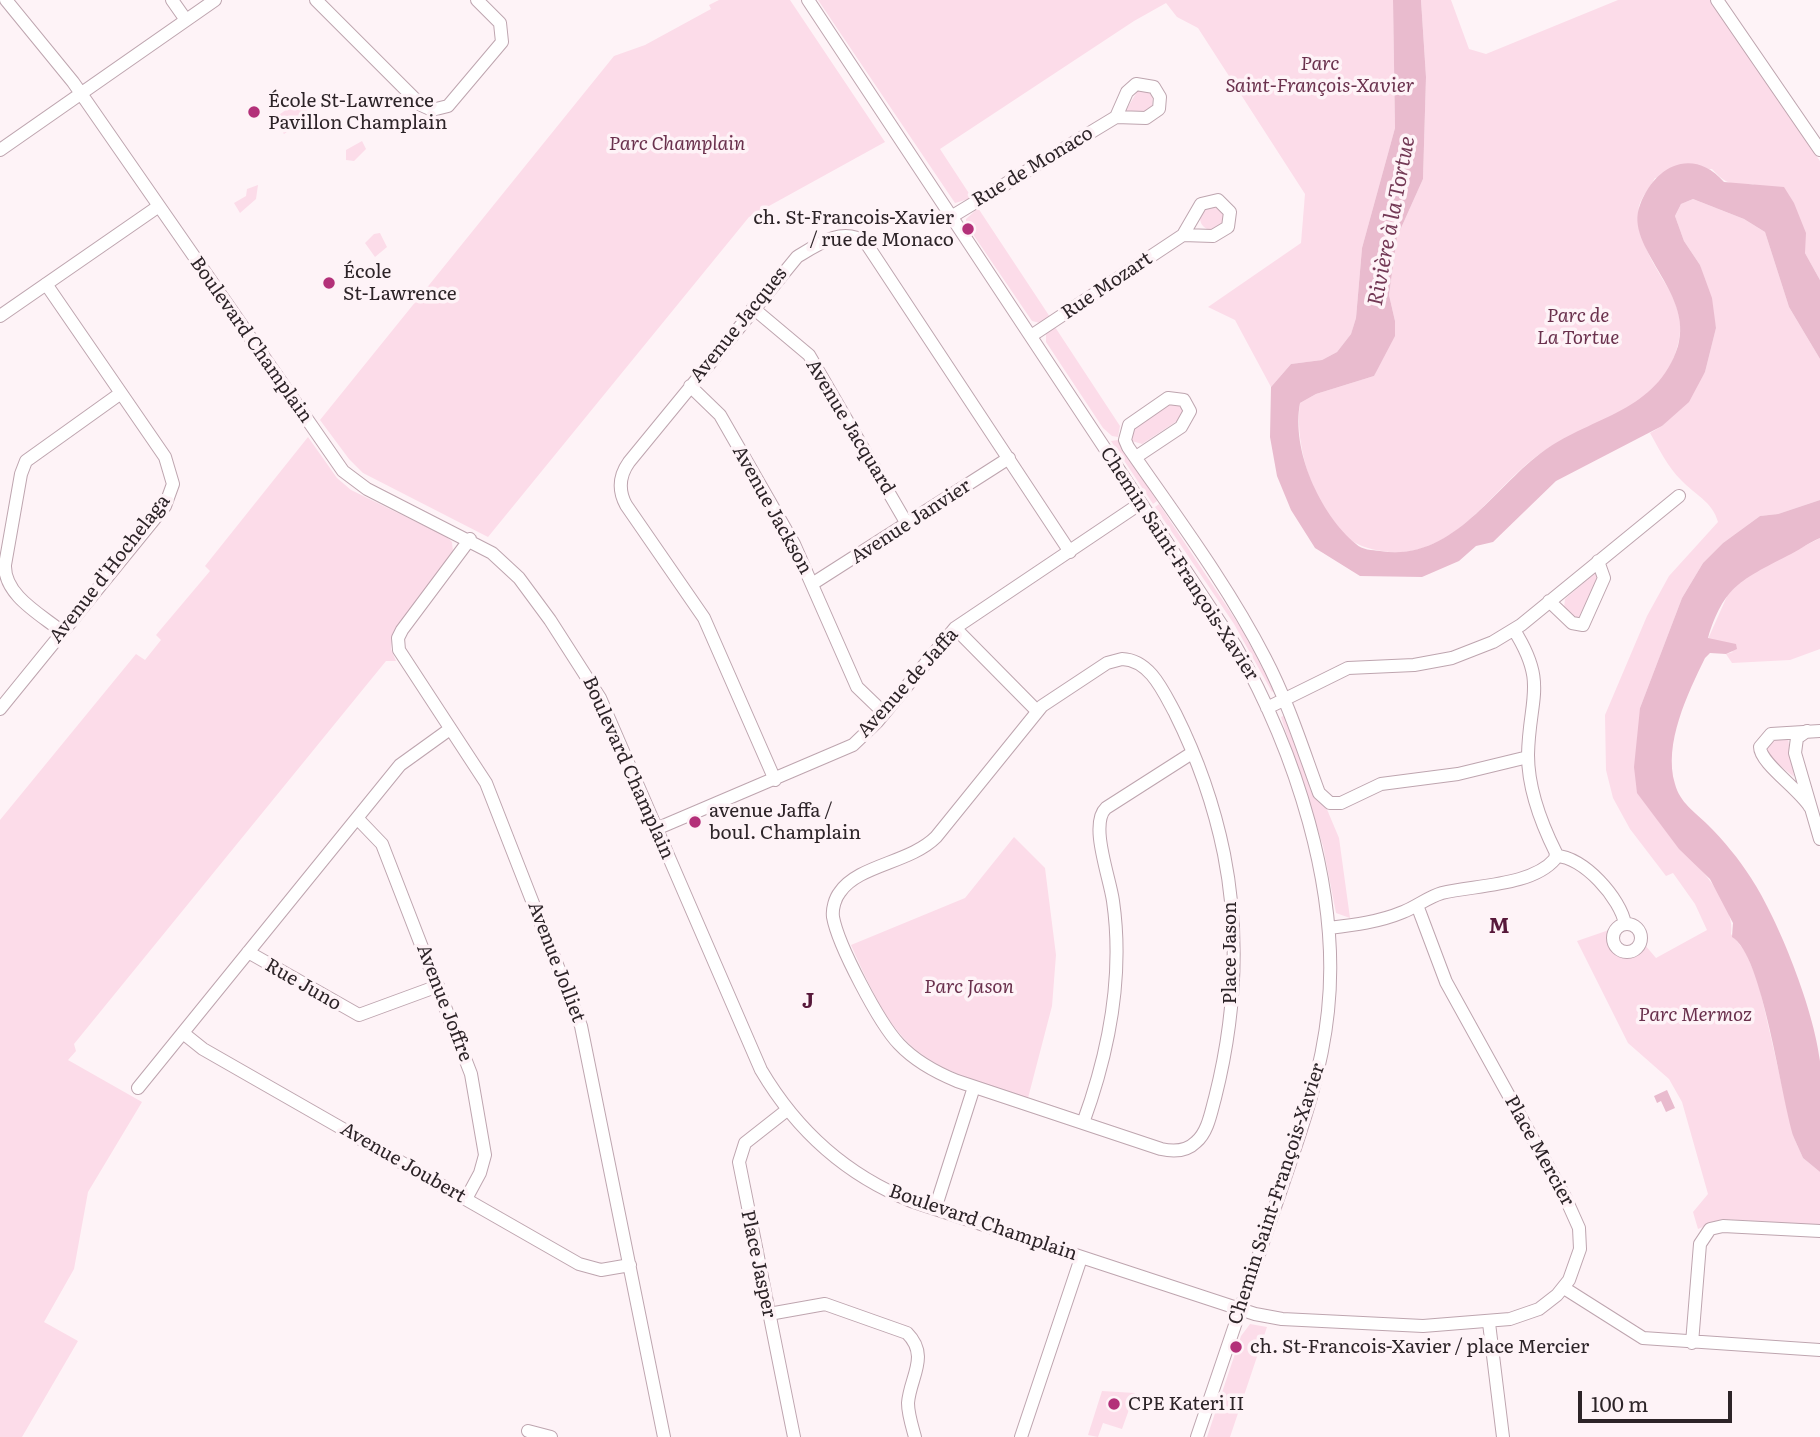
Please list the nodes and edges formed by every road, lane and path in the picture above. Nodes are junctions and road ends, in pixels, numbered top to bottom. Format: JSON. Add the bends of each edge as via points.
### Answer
{"nodes":[{"id":1,"x":6,"y":0,"type":"edge"},
{"id":2,"x":172,"y":0,"type":"edge"},
{"id":3,"x":215,"y":0,"type":"edge"},
{"id":4,"x":316,"y":0,"type":"edge"},
{"id":5,"x":477,"y":0,"type":"edge"},
{"id":6,"x":808,"y":0,"type":"edge"},
{"id":7,"x":1717,"y":0,"type":"edge"},
{"id":8,"x":186,"y":20,"type":"junction"},
{"id":9,"x":81,"y":94,"type":"junction"},
{"id":10,"x":1116,"y":117,"type":"dead end"},
{"id":11,"x":0,"y":150,"type":"edge"},
{"id":12,"x":1820,"y":150,"type":"edge"},
{"id":13,"x":159,"y":206,"type":"junction"},
{"id":14,"x":951,"y":217,"type":"junction"},
{"id":15,"x":1183,"y":235,"type":"dead end"},
{"id":16,"x":46,"y":284,"type":"junction"},
{"id":17,"x":753,"y":308,"type":"junction"},
{"id":18,"x":0,"y":316,"type":"edge"},
{"id":19,"x":1031,"y":337,"type":"junction"},
{"id":20,"x":690,"y":386,"type":"junction"},
{"id":21,"x":121,"y":393,"type":"junction"},
{"id":22,"x":1136,"y":457,"type":"junction"},
{"id":23,"x":1009,"y":458,"type":"junction"},
{"id":24,"x":1679,"y":496,"type":"dead end"},
{"id":25,"x":1142,"y":503,"type":"junction"},
{"id":26,"x":907,"y":524,"type":"junction"},
{"id":27,"x":470,"y":539,"type":"junction"},
{"id":28,"x":1070,"y":551,"type":"junction"},
{"id":29,"x":1598,"y":561,"type":"junction"},
{"id":30,"x":812,"y":584,"type":"junction"},
{"id":31,"x":1549,"y":601,"type":"junction"},
{"id":32,"x":955,"y":628,"type":"junction"},
{"id":33,"x":1514,"y":630,"type":"junction"},
{"id":34,"x":61,"y":631,"type":"junction"},
{"id":35,"x":1286,"y":700,"type":"junction"},
{"id":36,"x":1267,"y":708,"type":"junction"},
{"id":37,"x":0,"y":709,"type":"edge"},
{"id":38,"x":1037,"y":711,"type":"junction"},
{"id":39,"x":884,"y":713,"type":"junction"},
{"id":40,"x":450,"y":729,"type":"junction"},
{"id":41,"x":1814,"y":731,"type":"edge"},
{"id":42,"x":1192,"y":753,"type":"junction"},
{"id":43,"x":1528,"y":757,"type":"junction"},
{"id":44,"x":775,"y":780,"type":"junction"},
{"id":45,"x":1810,"y":807,"type":"junction"},
{"id":46,"x":357,"y":818,"type":"junction"},
{"id":47,"x":656,"y":830,"type":"junction"},
{"id":48,"x":1820,"y":839,"type":"edge"},
{"id":49,"x":1556,"y":856,"type":"junction"},
{"id":50,"x":1417,"y":905,"type":"junction"},
{"id":51,"x":1625,"y":924,"type":"dead end"},
{"id":52,"x":1329,"y":928,"type":"junction"},
{"id":53,"x":248,"y":952,"type":"junction"},
{"id":54,"x":438,"y":986,"type":"junction"},
{"id":55,"x":183,"y":1033,"type":"junction"},
{"id":56,"x":974,"y":1087,"type":"junction"},
{"id":57,"x":138,"y":1088,"type":"dead end"},
{"id":58,"x":787,"y":1110,"type":"junction"},
{"id":59,"x":1083,"y":1123,"type":"junction"},
{"id":60,"x":466,"y":1199,"type":"junction"},
{"id":61,"x":935,"y":1209,"type":"junction"},
{"id":62,"x":1820,"y":1231,"type":"edge"},
{"id":63,"x":1081,"y":1258,"type":"junction"},
{"id":64,"x":629,"y":1265,"type":"junction"},
{"id":65,"x":1564,"y":1288,"type":"junction"},
{"id":66,"x":1240,"y":1310,"type":"junction"},
{"id":67,"x":769,"y":1314,"type":"junction"},
{"id":68,"x":1489,"y":1323,"type":"junction"},
{"id":69,"x":1692,"y":1343,"type":"junction"},
{"id":70,"x":1820,"y":1350,"type":"edge"},
{"id":71,"x":528,"y":1432,"type":"dead end"},
{"id":72,"x":551,"y":1437,"type":"edge"},
{"id":73,"x":664,"y":1437,"type":"edge"},
{"id":74,"x":794,"y":1437,"type":"edge"},
{"id":75,"x":915,"y":1437,"type":"edge"},
{"id":76,"x":1021,"y":1437,"type":"edge"},
{"id":77,"x":1197,"y":1437,"type":"edge"},
{"id":78,"x":1503,"y":1437,"type":"edge"}],
"edges":[{"from":1,"to":9,"type":"street","name":"Boulevard Champlain"},
{"from":2,"to":8,"type":"street"},
{"from":3,"to":8,"type":"street"},
{"from":4,"to":5,"type":"street","via":[[421,105],[436,110],[451,102],[502,42],[500,23]]},
{"from":6,"to":14,"type":"street","name":"Chemin Saint-François-Xavier"},
{"from":7,"to":12,"type":"street"},
{"from":8,"to":9,"type":"street"},
{"from":9,"to":11,"type":"street"},
{"from":9,"to":13,"type":"street","name":"Boulevard Champlain"},
{"from":10,"to":14,"type":"street","name":"Rue de Monaco"},
{"from":13,"to":16,"type":"street"},
{"from":13,"to":27,"type":"street","name":"Boulevard Champlain","via":[[343,471],[367,489]]},
{"from":14,"to":19,"type":"street","name":"Chemin Saint-François-Xavier"},
{"from":15,"to":19,"type":"street","name":"Rue Mozart"},
{"from":16,"to":18,"type":"street"},
{"from":16,"to":21,"type":"street","name":"Avenue d'Hochelaga"},
{"from":17,"to":20,"type":"street","name":"Avenue Jacques"},
{"from":17,"to":23,"type":"street","name":"Avenue Jacques","via":[[802,254],[836,236],[862,240]]},
{"from":17,"to":26,"type":"street","name":"Avenue Jacquard","via":[[808,355]]},
{"from":19,"to":25,"type":"street","name":"Chemin Saint-François-Xavier"},
{"from":20,"to":30,"type":"street","name":"Avenue Jackson","via":[[720,415]]},
{"from":20,"to":44,"type":"street","name":"Avenue Jacques","via":[[626,466],[620,492],[704,618]]},
{"from":21,"to":34,"type":"street","name":"Avenue d'Hochelaga","via":[[168,463],[172,491],[165,506]]},
{"from":21,"to":34,"type":"street","via":[[30,457],[21,474],[6,579],[13,591]]},
{"from":22,"to":22,"type":"street","via":[[1185,423],[1190,411],[1184,400],[1168,398],[1127,427],[1125,440]]},
{"from":22,"to":35,"type":"street","via":[[1245,622]]},
{"from":23,"to":26,"type":"street","name":"Avenue Janvier"},
{"from":23,"to":28,"type":"street","name":"Avenue Jacques"},
{"from":24,"to":29,"type":"street"},
{"from":25,"to":28,"type":"street","name":"Avenue de Jaffa"},
{"from":25,"to":36,"type":"street","name":"Chemin Saint-François-Xavier","via":[[1226,631]]},
{"from":26,"to":30,"type":"street","name":"Avenue Janvier"},
{"from":27,"to":40,"type":"street","name":"Avenue Jolliet","via":[[398,638],[401,657]]},
{"from":27,"to":47,"type":"street","name":"Boulevard Champlain","via":[[492,552],[519,578],[582,665]]},
{"from":28,"to":32,"type":"street","name":"Avenue de Jaffa"},
{"from":29,"to":31,"type":"street"},
{"from":29,"to":31,"type":"street","via":[[1604,578],[1583,625],[1572,624]]},
{"from":30,"to":39,"type":"street","name":"Avenue Jackson","via":[[857,687]]},
{"from":31,"to":33,"type":"street"},
{"from":32,"to":38,"type":"street"},
{"from":32,"to":39,"type":"street","name":"Avenue de Jaffa"},
{"from":33,"to":35,"type":"street","via":[[1473,651],[1439,661],[1348,668]]},
{"from":33,"to":43,"type":"street","via":[[1532,661],[1536,683]]},
{"from":34,"to":37,"type":"street","name":"Avenue d'Hochelaga"},
{"from":35,"to":36,"type":"street"},
{"from":35,"to":43,"type":"street","via":[[1319,793],[1330,803],[1346,802],[1389,782],[1458,774]]},
{"from":36,"to":52,"type":"street","name":"Chemin Saint-François-Xavier","via":[[1312,839]]},
{"from":38,"to":42,"type":"street","name":"Place Jason","via":[[1107,663],[1133,660],[1158,684]]},
{"from":38,"to":56,"type":"street","name":"Place Jason","via":[[930,843],[850,881],[834,903],[836,925],[869,1002],[886,1029],[925,1066]]},
{"from":39,"to":44,"type":"street","name":"Avenue de Jaffa","via":[[853,745]]},
{"from":40,"to":46,"type":"street","via":[[404,761]]},
{"from":40,"to":64,"type":"street","name":"Avenue Jolliet","via":[[486,783],[581,1026]]},
{"from":41,"to":45,"type":"street","via":[[1797,738],[1795,753]]},
{"from":41,"to":45,"type":"street","via":[[1771,734],[1762,741],[1760,754]]},
{"from":42,"to":59,"type":"street","via":[[1100,817],[1098,833],[1115,917],[1116,981],[1104,1058]]},
{"from":42,"to":59,"type":"street","name":"Place Jason","via":[[1224,853],[1234,950],[1228,1033],[1209,1119],[1196,1142],[1175,1151]]},
{"from":43,"to":49,"type":"street","via":[[1540,817]]},
{"from":44,"to":47,"type":"street","name":"Avenue de Jaffa"},
{"from":45,"to":48,"type":"street"},
{"from":46,"to":53,"type":"street"},
{"from":46,"to":54,"type":"street","name":"Avenue Joffre","via":[[382,844]]},
{"from":47,"to":58,"type":"street","name":"Boulevard Champlain","via":[[756,1060]]},
{"from":49,"to":50,"type":"street","via":[[1530,874],[1443,893]]},
{"from":49,"to":51,"type":"street","via":[[1586,866],[1620,910]]},
{"from":50,"to":52,"type":"street","via":[[1376,921]]},
{"from":50,"to":65,"type":"street","name":"Place Mercier","via":[[1446,982],[1576,1218],[1580,1249]]},
{"from":52,"to":66,"type":"street","name":"Chemin Saint-François-Xavier","via":[[1329,1001],[1319,1067]]},
{"from":53,"to":54,"type":"street","name":"Rue Juno","via":[[359,1015]]},
{"from":53,"to":55,"type":"street"},
{"from":54,"to":60,"type":"street","name":"Avenue Joffre","via":[[469,1067],[485,1149],[483,1167]]},
{"from":55,"to":57,"type":"street"},
{"from":55,"to":60,"type":"street","name":"Avenue Joubert","via":[[203,1049]]},
{"from":56,"to":59,"type":"street","name":"Place Jason"},
{"from":56,"to":61,"type":"street"},
{"from":58,"to":61,"type":"street","name":"Boulevard Champlain","via":[[829,1153],[861,1177]]},
{"from":58,"to":67,"type":"street","name":"Place Jasper","via":[[745,1143],[739,1162]]},
{"from":60,"to":64,"type":"street","name":"Avenue Joubert","via":[[585,1267],[603,1270]]},
{"from":61,"to":63,"type":"street","name":"Boulevard Champlain"},
{"from":62,"to":69,"type":"street","via":[[1710,1229],[1700,1244]]},
{"from":63,"to":66,"type":"street","name":"Boulevard Champlain"},
{"from":63,"to":76,"type":"street"},
{"from":64,"to":73,"type":"street","name":"Avenue Jolliet"},
{"from":65,"to":68,"type":"street","name":"Place Mercier","via":[[1539,1309]]},
{"from":65,"to":69,"type":"street","via":[[1643,1338]]},
{"from":66,"to":68,"type":"street","name":"Place Mercier","via":[[1282,1319],[1423,1326]]},
{"from":66,"to":77,"type":"street","name":"Chemin Saint-François-Xavier"},
{"from":67,"to":74,"type":"street","name":"Place Jasper"},
{"from":67,"to":75,"type":"street","via":[[825,1304],[907,1333],[919,1360],[908,1405]]},
{"from":68,"to":78,"type":"street"},
{"from":69,"to":70,"type":"street"},
{"from":71,"to":72,"type":"street"}]}
